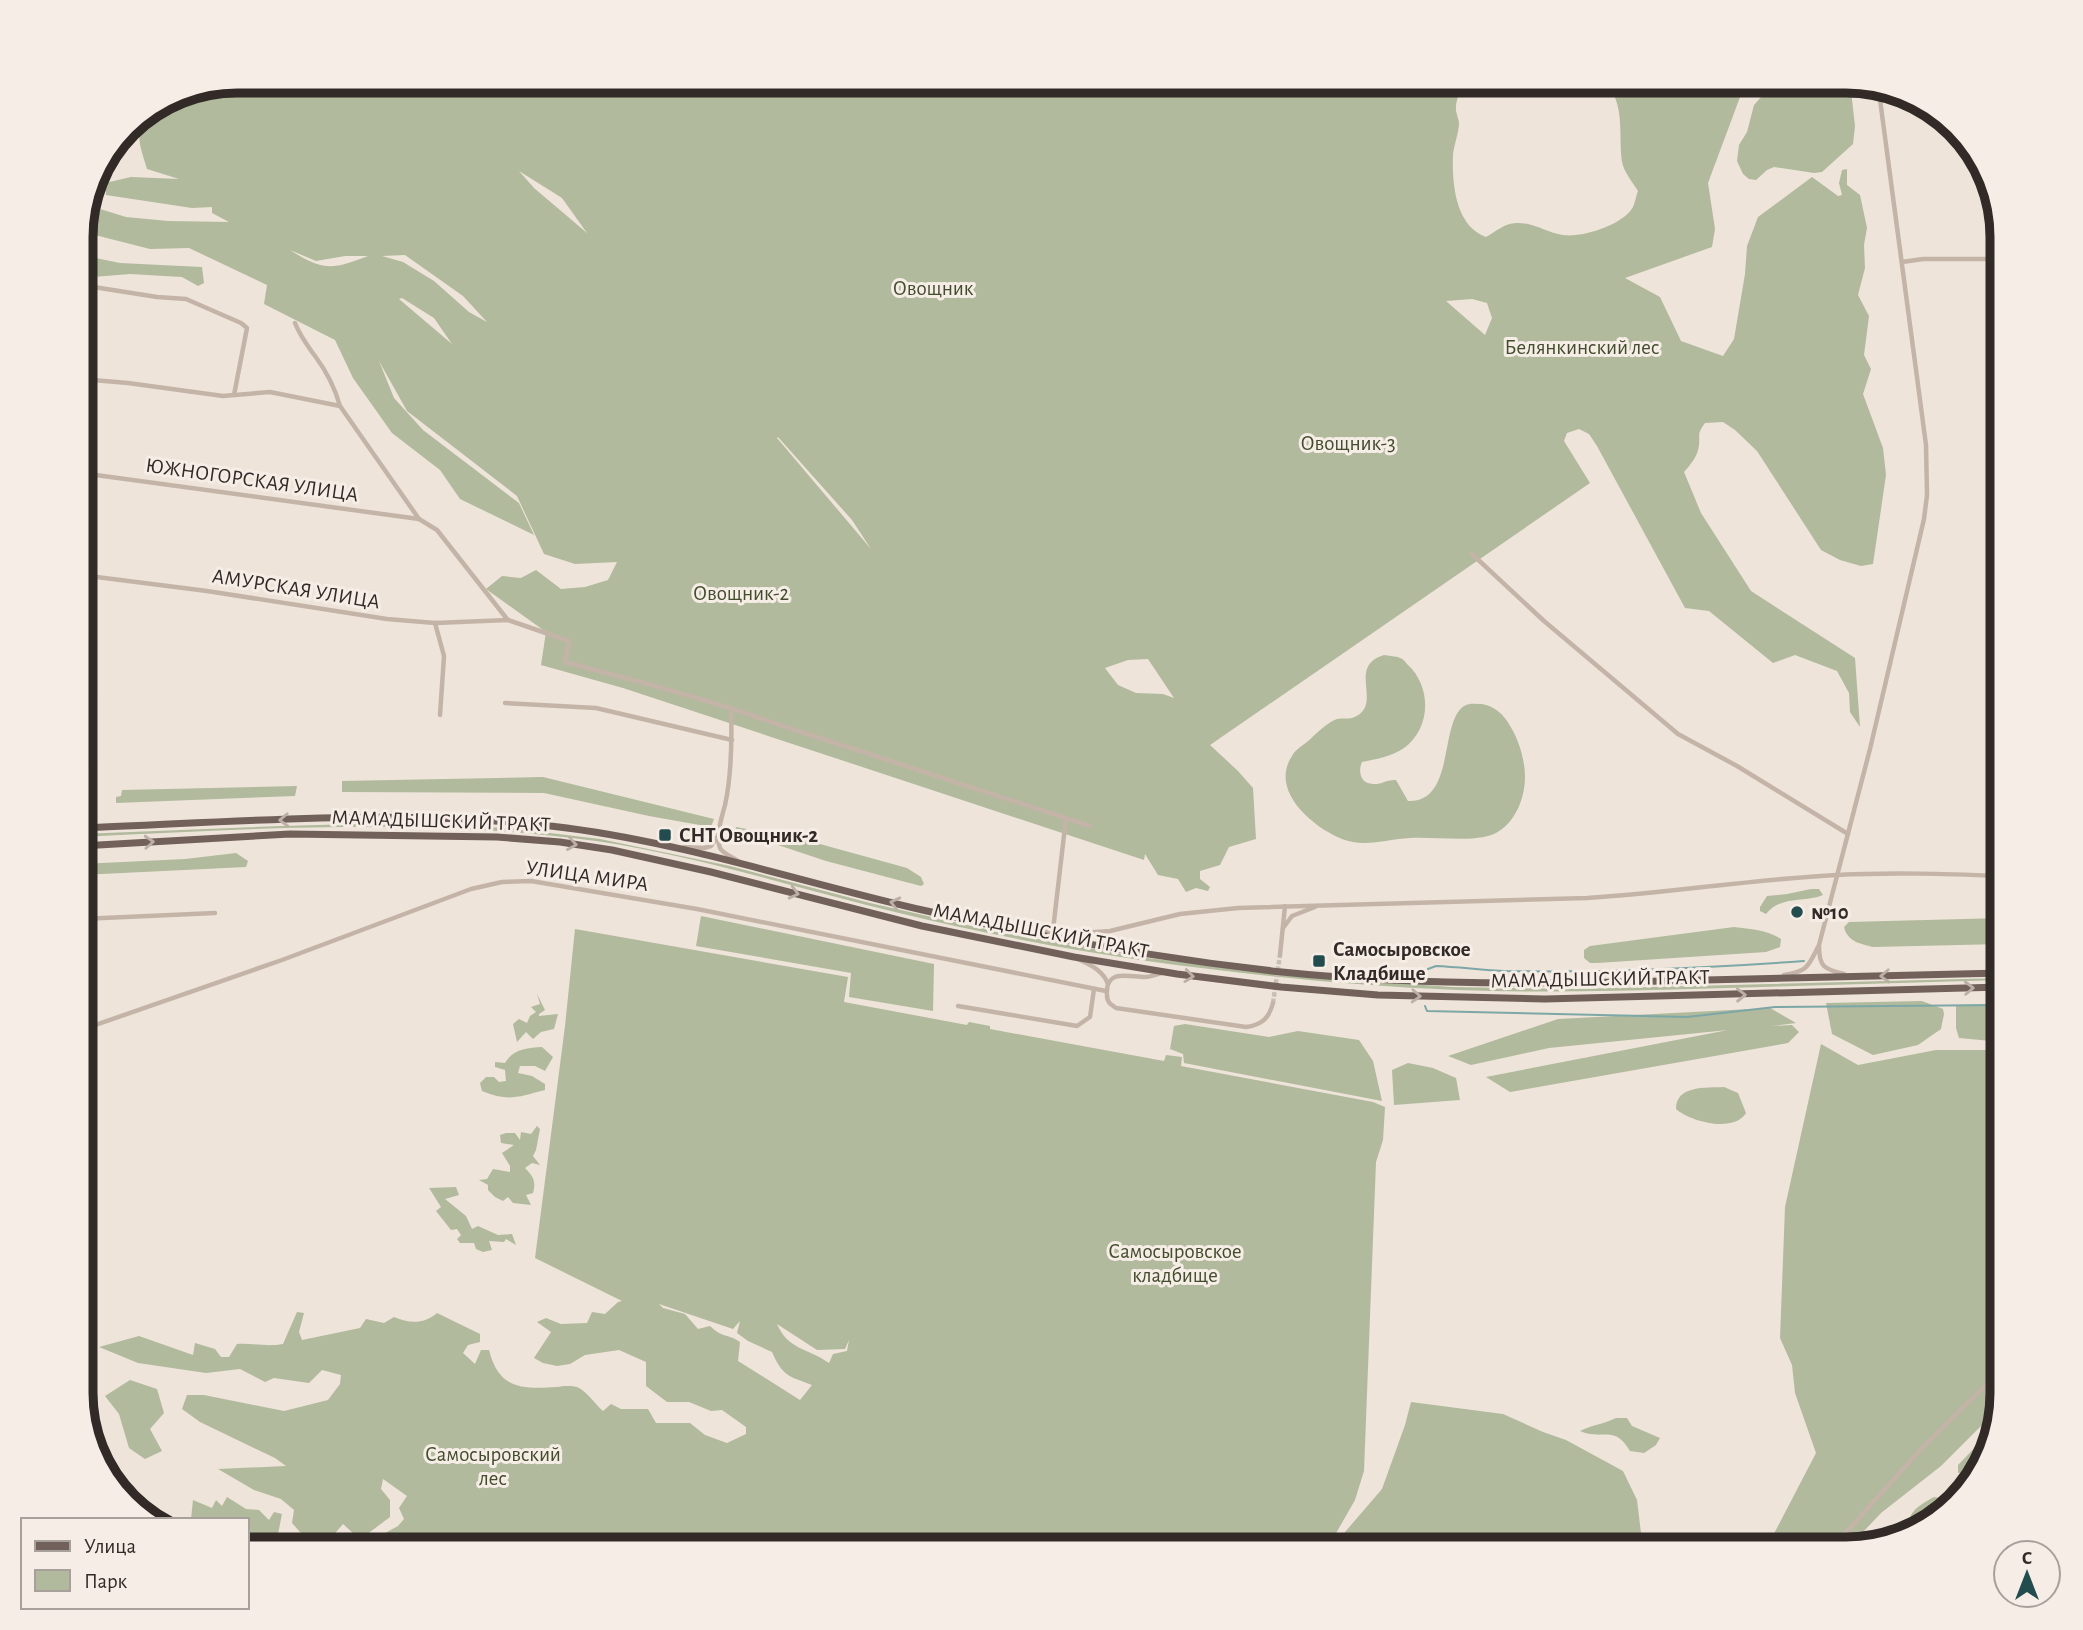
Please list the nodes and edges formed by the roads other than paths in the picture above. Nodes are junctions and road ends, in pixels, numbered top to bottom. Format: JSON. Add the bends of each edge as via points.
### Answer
{"nodes":[{"id":1,"x":1880,"y":97,"type":"edge"},
{"id":2,"x":1990,"y":259,"type":"edge"},
{"id":3,"x":1902,"y":262,"type":"junction"},
{"id":4,"x":93,"y":287,"type":"edge"},
{"id":5,"x":295,"y":323,"type":"dead end"},
{"id":6,"x":93,"y":380,"type":"edge"},
{"id":7,"x":234,"y":395,"type":"junction"},
{"id":8,"x":340,"y":407,"type":"junction"},
{"id":9,"x":93,"y":475,"type":"edge"},
{"id":10,"x":419,"y":519,"type":"junction"},
{"id":11,"x":1472,"y":554,"type":"dead end"},
{"id":12,"x":93,"y":577,"type":"edge"},
{"id":13,"x":508,"y":620,"type":"junction"},
{"id":14,"x":435,"y":623,"type":"junction"},
{"id":15,"x":505,"y":703,"type":"dead end"},
{"id":16,"x":732,"y":708,"type":"junction"},
{"id":17,"x":440,"y":715,"type":"dead end"},
{"id":18,"x":732,"y":740,"type":"junction"},
{"id":19,"x":1066,"y":818,"type":"junction"},
{"id":20,"x":1090,"y":826,"type":"dead end"},
{"id":21,"x":93,"y":828,"type":"edge"},
{"id":22,"x":1848,"y":834,"type":"junction"},
{"id":23,"x":719,"y":835,"type":"junction"},
{"id":24,"x":93,"y":845,"type":"edge"},
{"id":25,"x":677,"y":849,"type":"junction"},
{"id":26,"x":745,"y":865,"type":"junction"},
{"id":27,"x":1837,"y":875,"type":"junction"},
{"id":28,"x":1990,"y":876,"type":"edge"},
{"id":29,"x":1321,"y":905,"type":"junction"},
{"id":30,"x":1284,"y":906,"type":"junction"},
{"id":31,"x":215,"y":913,"type":"dead end"},
{"id":32,"x":93,"y":918,"type":"edge"},
{"id":33,"x":1282,"y":929,"type":"junction"},
{"id":34,"x":1053,"y":930,"type":"junction"},
{"id":35,"x":1033,"y":934,"type":"junction"},
{"id":36,"x":1819,"y":945,"type":"junction"},
{"id":37,"x":1280,"y":955,"type":"tunnel mouth"},
{"id":38,"x":1074,"y":957,"type":"junction"},
{"id":39,"x":1166,"y":972,"type":"junction"},
{"id":40,"x":1990,"y":973,"type":"edge"},
{"id":41,"x":1854,"y":976,"type":"junction"},
{"id":42,"x":1771,"y":979,"type":"junction"},
{"id":43,"x":1108,"y":985,"type":"junction"},
{"id":44,"x":1990,"y":987,"type":"edge"},
{"id":45,"x":1094,"y":989,"type":"junction"},
{"id":46,"x":1106,"y":991,"type":"junction"},
{"id":47,"x":1273,"y":1003,"type":"tunnel mouth"},
{"id":48,"x":958,"y":1006,"type":"dead end"},
{"id":49,"x":93,"y":1026,"type":"edge"},
{"id":50,"x":1990,"y":1382,"type":"edge"},
{"id":51,"x":1842,"y":1537,"type":"edge"}],
"edges":[{"from":1,"to":3,"type":"street"},
{"from":2,"to":3,"type":"street"},
{"from":3,"to":22,"type":"street","via":[[1926,445],[1926,507]]},
{"from":4,"to":7,"type":"street","via":[[186,299],[241,323],[247,328]]},
{"from":5,"to":8,"type":"street","via":[[335,388]]},
{"from":6,"to":7,"type":"street"},
{"from":7,"to":8,"type":"street","via":[[270,392]]},
{"from":8,"to":10,"type":"street"},
{"from":9,"to":10,"type":"street","name":"ЮЖНОГОРСКАЯ УЛИЦА"},
{"from":10,"to":13,"type":"street","via":[[438,530]]},
{"from":11,"to":22,"type":"street","via":[[1678,734]]},
{"from":12,"to":14,"type":"street","name":"АМУРСКАЯ УЛИЦА"},
{"from":13,"to":14,"type":"street","name":"АМУРСКАЯ УЛИЦА"},
{"from":13,"to":16,"type":"street","via":[[569,641],[565,662]]},
{"from":14,"to":17,"type":"street","via":[[444,656]]},
{"from":15,"to":18,"type":"street","via":[[596,708]]},
{"from":16,"to":18,"type":"street"},
{"from":16,"to":19,"type":"street"},
{"from":18,"to":23,"type":"street"},
{"from":19,"to":20,"type":"street"},
{"from":19,"to":34,"type":"street"},
{"from":25,"to":21,"type":"main road","name":"МАМАДЫШСКИЙ ТРАКТ","one_way":true,"via":[[568,828],[427,818]]},
{"from":22,"to":27,"type":"street"},
{"from":23,"to":25,"type":"street","via":[[712,846]]},
{"from":23,"to":26,"type":"street","via":[[723,851]]},
{"from":24,"to":38,"type":"main road","name":"МАМАДЫШСКИЙ ТРАКТ","one_way":true,"via":[[290,834],[560,842],[711,872],[922,926]]},
{"from":25,"to":26,"type":"main road","name":"МАМАДЫШСКИЙ ТРАКТ"},
{"from":35,"to":26,"type":"main road","name":"МАМАДЫШСКИЙ ТРАКТ","one_way":true},
{"from":27,"to":28,"type":"street"},
{"from":27,"to":29,"type":"street","via":[[1587,898]]},
{"from":27,"to":36,"type":"street"},
{"from":29,"to":30,"type":"street"},
{"from":29,"to":33,"type":"street","via":[[1292,916]]},
{"from":30,"to":33,"type":"street"},
{"from":30,"to":34,"type":"street","via":[[1180,914],[1110,931]]},
{"from":31,"to":32,"type":"street"},
{"from":33,"to":37,"type":"street"},
{"from":34,"to":35,"type":"street"},
{"from":35,"to":42,"type":"main road","name":"МАМАДЫШСКИЙ ТРАКТ","via":[[1204,962],[1379,980],[1544,984]]},
{"from":36,"to":41,"type":"street","via":[[1825,968]]},
{"from":36,"to":42,"type":"street","via":[[1803,971]]},
{"from":38,"to":39,"type":"main road","name":"МАМАДЫШСКИЙ ТРАКТ"},
{"from":38,"to":43,"type":"street","via":[[1102,973]]},
{"from":39,"to":43,"type":"street","via":[[1120,976]]},
{"from":39,"to":44,"type":"main road","name":"МАМАДЫШСКИЙ ТРАКТ","one_way":true,"via":[[1281,987],[1452,998]]},
{"from":40,"to":41,"type":"main road","name":"МАМАДЫШСКИЙ ТРАКТ","one_way":true},
{"from":41,"to":42,"type":"main road","name":"МАМАДЫШСКИЙ ТРАКТ"},
{"from":43,"to":46,"type":"street"},
{"from":45,"to":46,"type":"street","name":"УЛИЦА МИРА"},
{"from":45,"to":48,"type":"street","via":[[1090,1017],[1077,1026]]},
{"from":45,"to":49,"type":"street","name":"УЛИЦА МИРА","via":[[697,909],[531,881],[502,882],[471,889]]},
{"from":46,"to":47,"type":"street","via":[[1107,1000],[1116,1008],[1246,1027],[1261,1024]]},
{"from":50,"to":51,"type":"street"}]}
